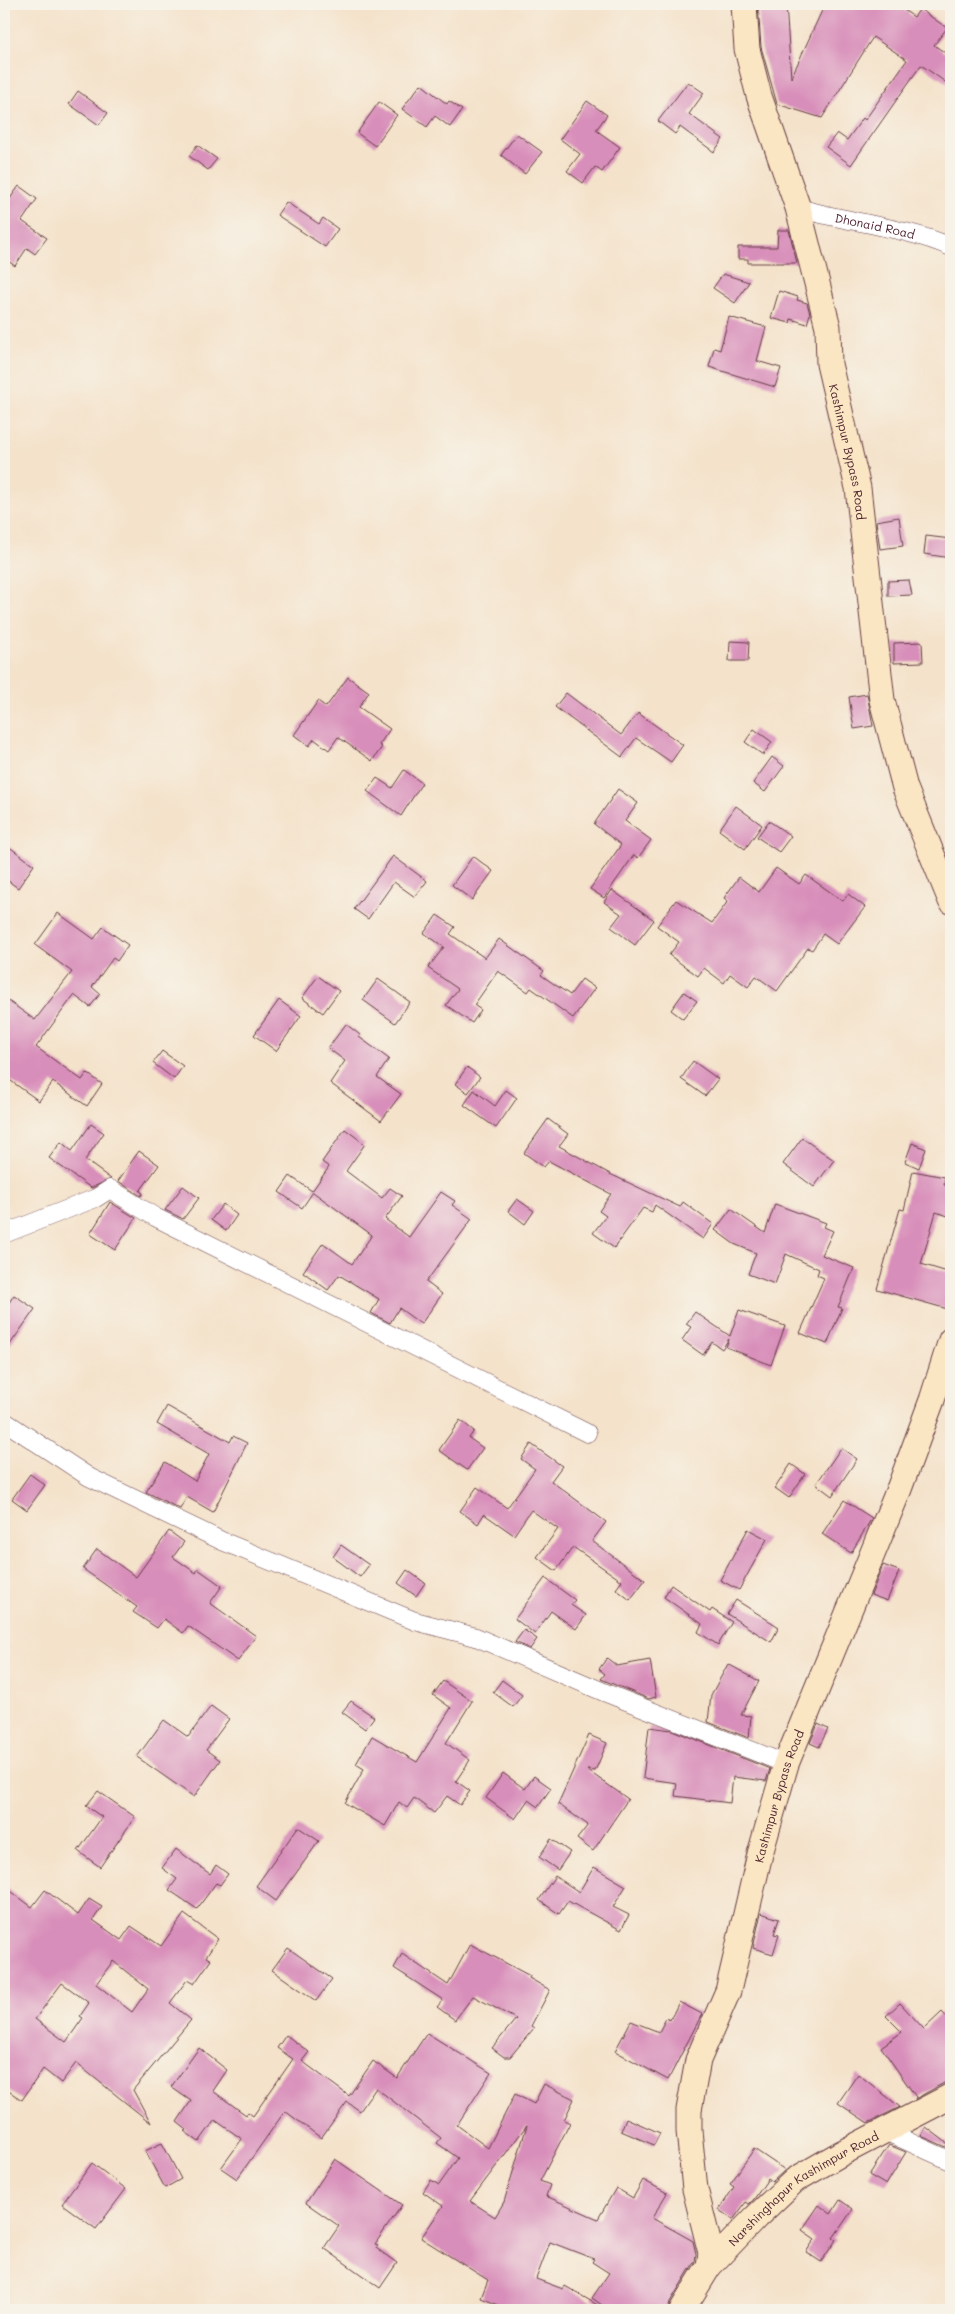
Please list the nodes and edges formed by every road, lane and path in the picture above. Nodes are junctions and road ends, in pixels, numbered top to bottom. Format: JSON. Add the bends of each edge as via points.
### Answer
{"nodes":[{"id":1,"x":744,"y":4,"type":"edge"},
{"id":2,"x":798,"y":208,"type":"junction"},
{"id":3,"x":951,"y":247,"type":"edge"},
{"id":4,"x":951,"y":901,"type":"edge"},
{"id":5,"x":4,"y":1234,"type":"edge"},
{"id":6,"x":951,"y":1340,"type":"edge"},
{"id":7,"x":4,"y":1421,"type":"edge"},
{"id":8,"x":587,"y":1433,"type":"dead end"},
{"id":9,"x":786,"y":1764,"type":"junction"},
{"id":10,"x":951,"y":2096,"type":"edge"},
{"id":11,"x":884,"y":2131,"type":"junction"},
{"id":12,"x":951,"y":2161,"type":"edge"},
{"id":13,"x":709,"y":2266,"type":"junction"},
{"id":14,"x":682,"y":2310,"type":"edge"}],
"edges":[{"from":1,"to":2,"type":"main road","name":"Kashimpur Bypass Road","via":[[747,49],[759,96]]},
{"from":2,"to":3,"type":"street","name":"Dhonaid Road","via":[[934,239]]},
{"from":2,"to":4,"type":"main road","name":"Kashimpur Bypass Road","via":[[828,327],[829,364],[858,488],[882,700],[905,788]]},
{"from":5,"to":8,"type":"street","via":[[96,1198],[110,1189],[173,1226]]},
{"from":6,"to":9,"type":"main road","name":"Kashimpur Bypass Road","via":[[898,1489]]},
{"from":7,"to":9,"type":"street","via":[[88,1477],[222,1541],[415,1621],[476,1637],[606,1693]]},
{"from":9,"to":13,"type":"main road","name":"Kashimpur Bypass Road","via":[[760,1854],[728,1991],[704,2043],[693,2082],[689,2110],[691,2151],[695,2189],[711,2253]]},
{"from":10,"to":11,"type":"main road","name":"Narshinghapur Kashimpur Road"},
{"from":11,"to":12,"type":"street"},
{"from":11,"to":13,"type":"main road","name":"Narshinghapur Kashimpur Road","via":[[796,2180]]},
{"from":13,"to":14,"type":"main road","name":"Narshinghapur Kashimpur Road"}]}
